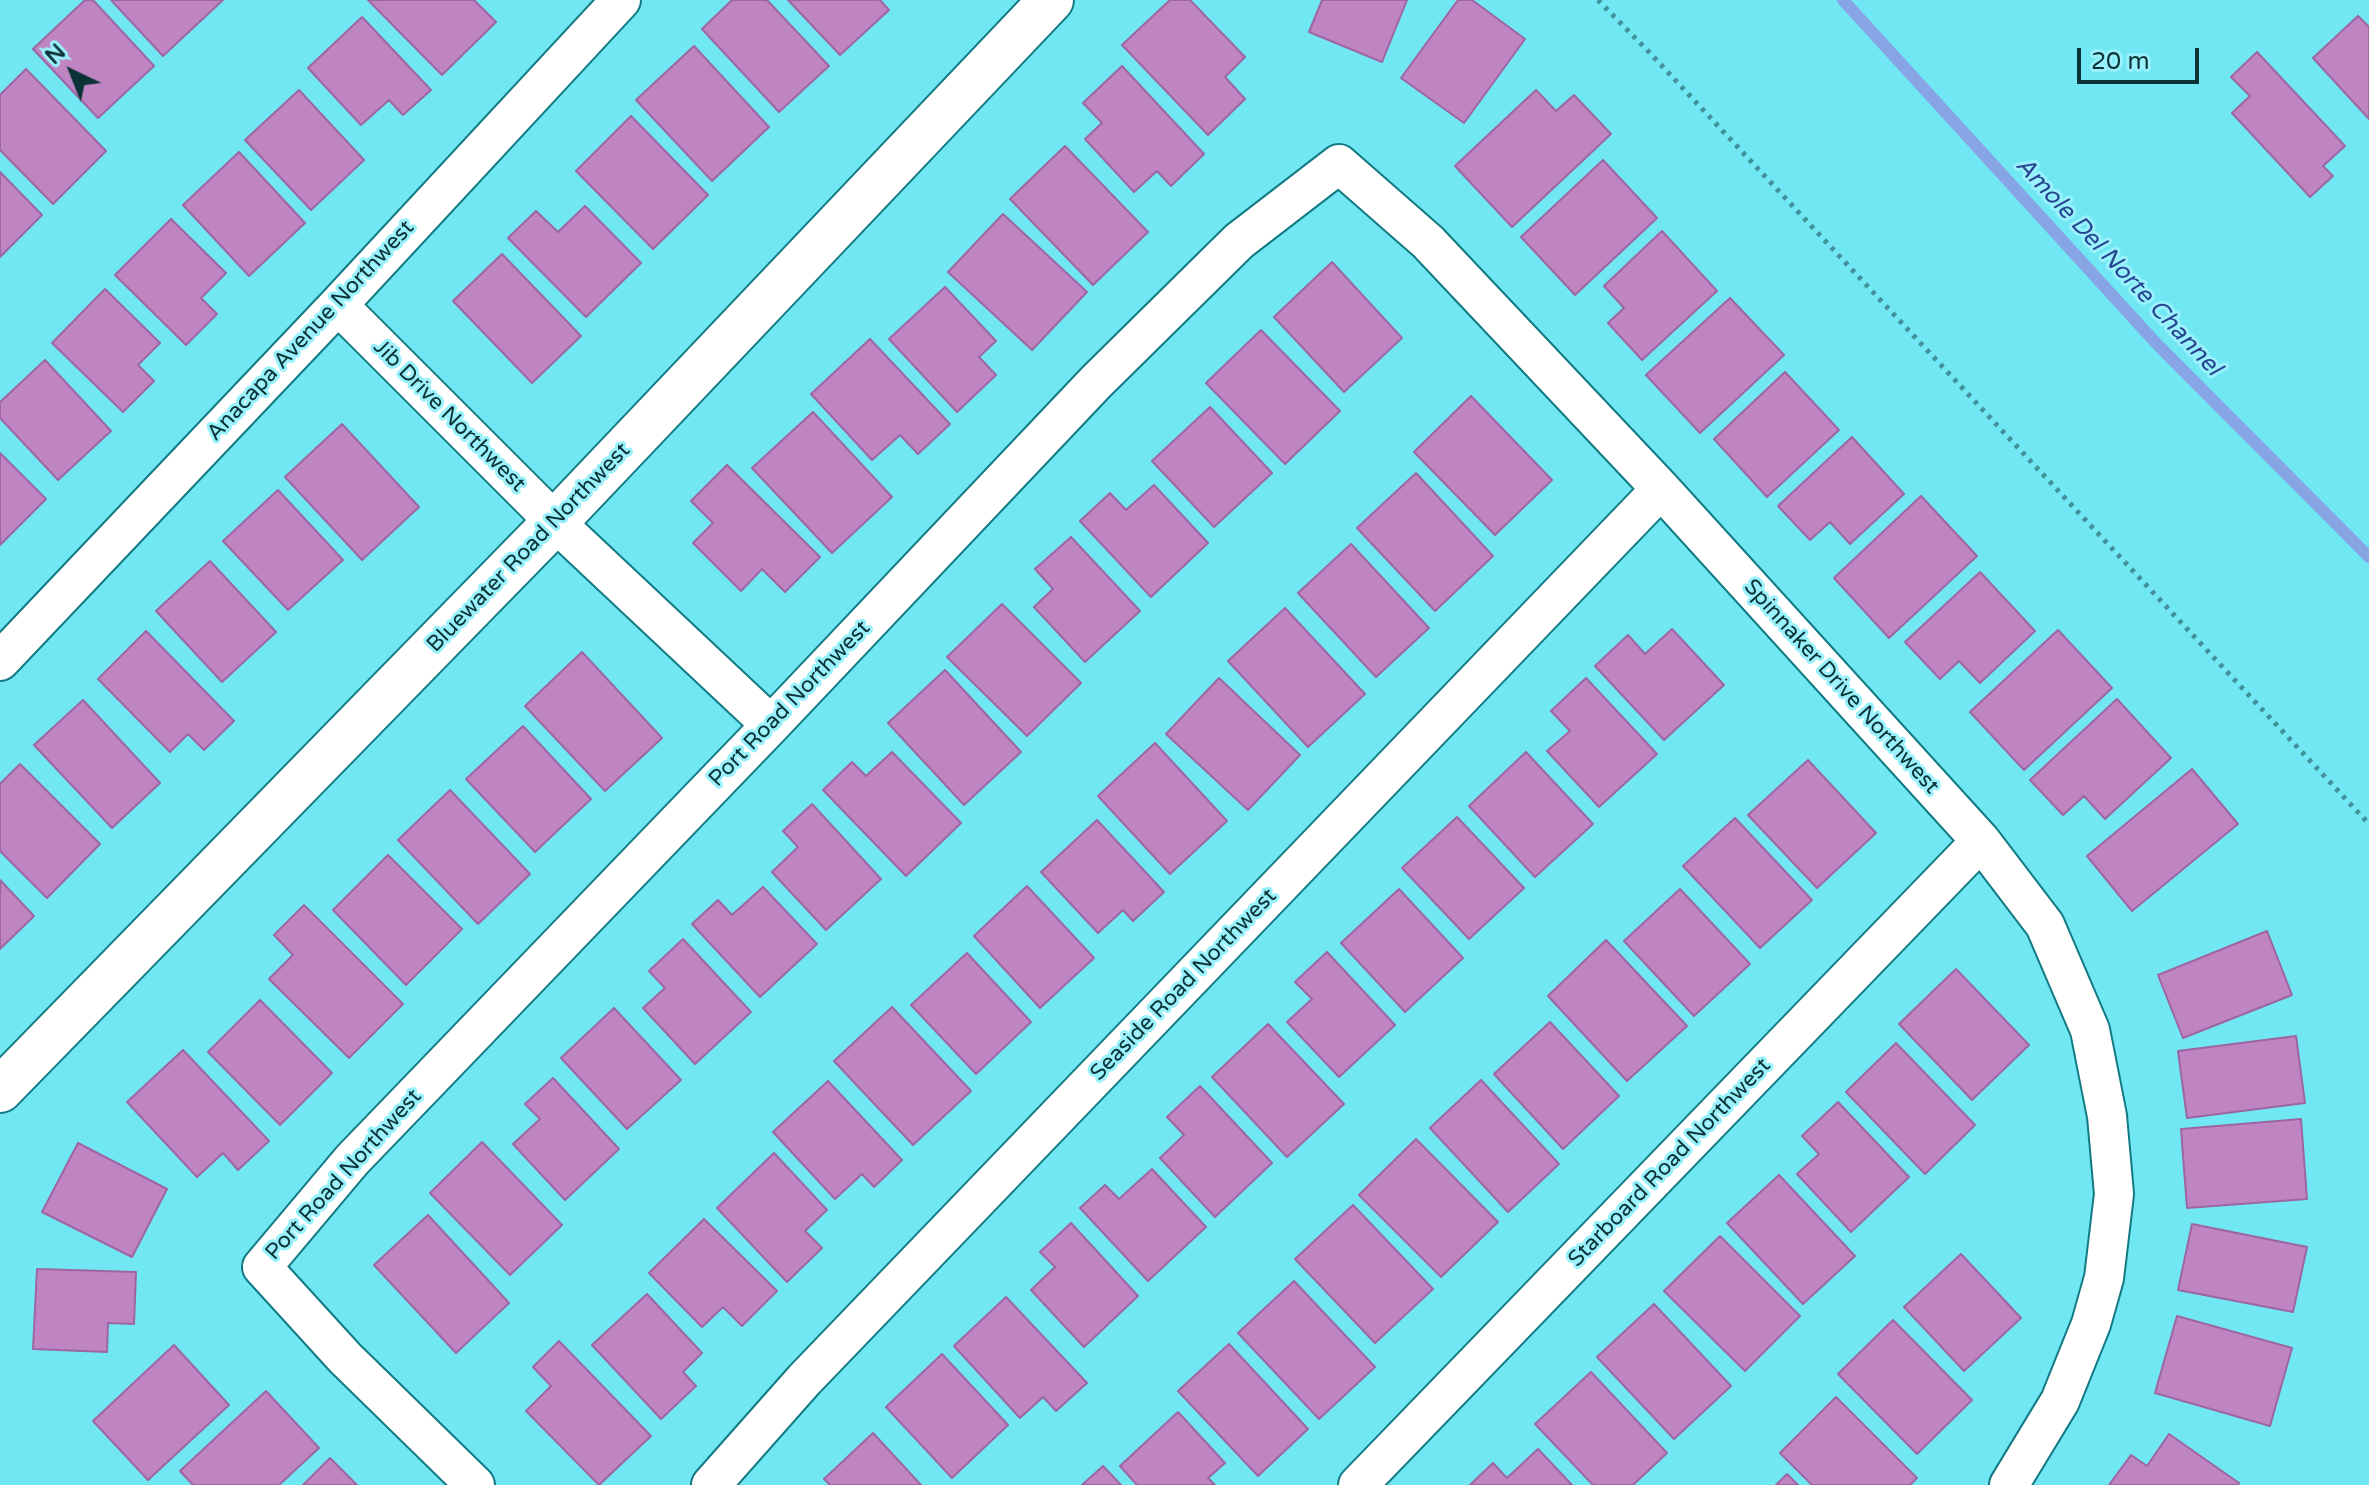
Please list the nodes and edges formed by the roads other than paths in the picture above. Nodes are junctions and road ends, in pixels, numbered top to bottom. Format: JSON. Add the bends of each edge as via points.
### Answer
{"nodes":[{"id":1,"x":621,"y":0,"type":"edge"},
{"id":2,"x":1051,"y":0,"type":"edge"},
{"id":3,"x":1339,"y":164,"type":"joint"},
{"id":4,"x":338,"y":305,"type":"junction"},
{"id":5,"x":1661,"y":489,"type":"junction"},
{"id":6,"x":555,"y":522,"type":"junction"},
{"id":7,"x":0,"y":661,"type":"edge"},
{"id":8,"x":771,"y":725,"type":"junction"},
{"id":9,"x":1981,"y":841,"type":"junction"},
{"id":10,"x":0,"y":1090,"type":"edge"},
{"id":11,"x":475,"y":1485,"type":"edge"},
{"id":12,"x":711,"y":1485,"type":"edge"},
{"id":13,"x":1358,"y":1485,"type":"edge"},
{"id":14,"x":2009,"y":1485,"type":"edge"}],
"edges":[{"from":1,"to":4,"type":"street","name":"Anacapa Avenue Northwest"},
{"from":2,"to":6,"type":"street","name":"Bluewater Road Northwest"},
{"from":3,"to":5,"type":"street","name":"Spinnaker Drive Northwest","via":[[1428,242]]},
{"from":3,"to":8,"type":"street","name":"Port Road Northwest","via":[[1239,241],[1096,382]]},
{"from":4,"to":6,"type":"street","name":"Jib Drive Northwest"},
{"from":4,"to":7,"type":"street","name":"Anacapa Avenue Northwest"},
{"from":5,"to":9,"type":"street","name":"Spinnaker Drive Northwest"},
{"from":5,"to":12,"type":"street","name":"Seaside Road Northwest","via":[[815,1369]]},
{"from":6,"to":8,"type":"street","name":"Jib Drive Northwest"},
{"from":6,"to":10,"type":"street","name":"Bluewater Road Northwest"},
{"from":8,"to":11,"type":"street","name":"Port Road Northwest","via":[[352,1160],[262,1267],[345,1358]]},
{"from":9,"to":13,"type":"street","name":"Starboard Road Northwest"},
{"from":9,"to":14,"type":"street","name":"Spinnaker Drive Northwest","via":[[2045,925],[2090,1030],[2107,1116],[2114,1194],[2104,1278],[2091,1324],[2060,1401]]}]}
